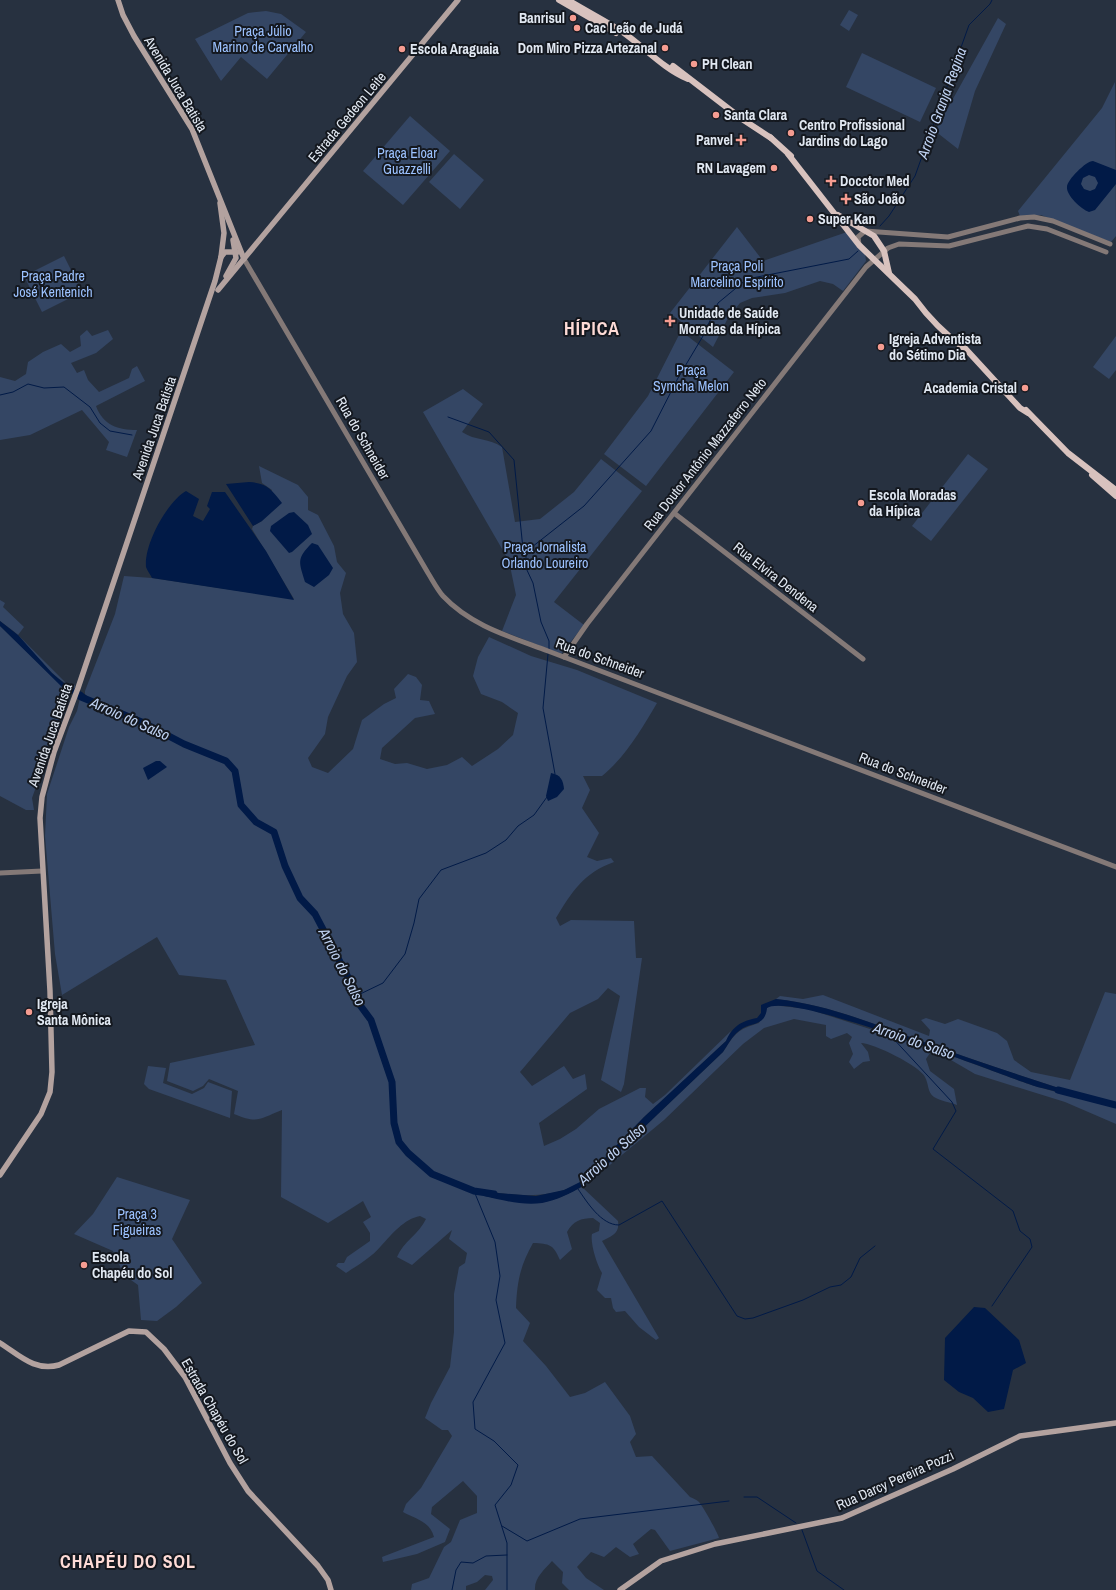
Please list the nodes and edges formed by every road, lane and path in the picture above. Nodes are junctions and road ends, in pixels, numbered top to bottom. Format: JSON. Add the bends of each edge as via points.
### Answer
{"nodes":[{"id":1,"x":118,"y":0,"type":"edge"},
{"id":2,"x":458,"y":0,"type":"edge"},
{"id":3,"x":559,"y":0,"type":"edge"},
{"id":4,"x":568,"y":0,"type":"edge"},
{"id":5,"x":632,"y":41,"type":"junction"},
{"id":6,"x":220,"y":203,"type":"junction"},
{"id":7,"x":834,"y":212,"type":"junction"},
{"id":8,"x":867,"y":231,"type":"junction"},
{"id":9,"x":910,"y":235,"type":"junction"},
{"id":10,"x":910,"y":244,"type":"junction"},
{"id":11,"x":1110,"y":244,"type":"dead end"},
{"id":12,"x":859,"y":245,"type":"junction"},
{"id":13,"x":895,"y":245,"type":"junction"},
{"id":14,"x":254,"y":248,"type":"junction"},
{"id":15,"x":884,"y":252,"type":"junction"},
{"id":16,"x":1106,"y":252,"type":"dead end"},
{"id":17,"x":239,"y":253,"type":"junction"},
{"id":18,"x":221,"y":258,"type":"junction"},
{"id":19,"x":873,"y":260,"type":"junction"},
{"id":20,"x":246,"y":262,"type":"junction"},
{"id":21,"x":886,"y":263,"type":"junction"},
{"id":22,"x":240,"y":264,"type":"junction"},
{"id":23,"x":232,"y":267,"type":"junction"},
{"id":24,"x":890,"y":274,"type":"junction"},
{"id":25,"x":218,"y":290,"type":"junction"},
{"id":26,"x":206,"y":309,"type":"junction"},
{"id":27,"x":1086,"y":468,"type":"junction"},
{"id":28,"x":1116,"y":490,"type":"edge"},
{"id":29,"x":1116,"y":496,"type":"edge"},
{"id":30,"x":674,"y":513,"type":"junction"},
{"id":31,"x":564,"y":657,"type":"junction"},
{"id":32,"x":864,"y":659,"type":"dead end"},
{"id":33,"x":1116,"y":867,"type":"edge"},
{"id":34,"x":42,"y":871,"type":"junction"},
{"id":35,"x":0,"y":873,"type":"edge"},
{"id":36,"x":0,"y":1175,"type":"edge"},
{"id":37,"x":0,"y":1343,"type":"edge"},
{"id":38,"x":1116,"y":1423,"type":"edge"},
{"id":39,"x":330,"y":1590,"type":"edge"},
{"id":40,"x":620,"y":1590,"type":"edge"}],
"edges":[{"from":1,"to":6,"type":"main road","name":"Avenida Juca Batista","via":[[134,36],[192,130]]},
{"from":2,"to":14,"type":"main road","name":"Estrada Gedeon Leite"},
{"from":3,"to":5,"type":"main road"},
{"from":4,"to":5,"type":"main road","via":[[624,33]]},
{"from":5,"to":7,"type":"main road","via":[[679,76],[772,138],[805,174]]},
{"from":6,"to":17,"type":"main road","name":"Avenida Juca Batista"},
{"from":6,"to":18,"type":"main road","name":"Avenida Juca Batista","via":[[224,233]]},
{"from":7,"to":8,"type":"main road","via":[[847,222]]},
{"from":7,"to":12,"type":"main road"},
{"from":8,"to":9,"type":"street"},
{"from":8,"to":12,"type":"street","via":[[858,237]]},
{"from":8,"to":15,"type":"main road","via":[[874,236]]},
{"from":9,"to":10,"type":"street"},
{"from":9,"to":11,"type":"street","via":[[948,237],[1020,218],[1034,217],[1053,221]]},
{"from":10,"to":13,"type":"street"},
{"from":10,"to":16,"type":"street","via":[[949,246],[1021,227],[1034,226]]},
{"from":12,"to":19,"type":"main road"},
{"from":13,"to":15,"type":"street","name":"Rua Doutor Antônio Mazzaferro Neto"},
{"from":13,"to":21,"type":"street","via":[[887,256]]},
{"from":14,"to":17,"type":"main road","name":"Estrada Gedeon Leite"},
{"from":14,"to":20,"type":"main road","name":"Estrada Gedeon Leite"},
{"from":15,"to":19,"type":"street","name":"Rua Doutor Antônio Mazzaferro Neto"},
{"from":15,"to":21,"type":"main road"},
{"from":17,"to":18,"type":"main road","via":[[226,252]]},
{"from":17,"to":20,"type":"main road"},
{"from":17,"to":23,"type":"main road","name":"Avenida Juca Batista"},
{"from":18,"to":23,"type":"main road","via":[[222,264]]},
{"from":18,"to":26,"type":"main road","name":"Avenida Juca Batista"},
{"from":19,"to":24,"type":"main road"},
{"from":19,"to":30,"type":"street","name":"Rua Doutor Antônio Mazzaferro Neto"},
{"from":20,"to":22,"type":"main road","name":"Avenida Juca Batista"},
{"from":20,"to":31,"type":"street","name":"Rua do Schneider","via":[[442,594],[466,616],[482,625]]},
{"from":21,"to":24,"type":"main road"},
{"from":22,"to":23,"type":"main road"},
{"from":22,"to":25,"type":"main road","name":"Avenida Juca Batista"},
{"from":23,"to":25,"type":"main road","name":"Avenida Juca Batista"},
{"from":24,"to":27,"type":"main road","via":[[955,342],[1000,384],[1012,400]]},
{"from":25,"to":26,"type":"main road","name":"Avenida Juca Batista"},
{"from":26,"to":34,"type":"main road","name":"Avenida Juca Batista","via":[[74,700],[54,752],[42,797]]},
{"from":27,"to":28,"type":"main road"},
{"from":27,"to":29,"type":"main road"},
{"from":30,"to":31,"type":"street","name":"Rua Doutor Antônio Mazzaferro Neto"},
{"from":30,"to":32,"type":"street","name":"Rua Elvira Dendena"},
{"from":31,"to":33,"type":"street","name":"Rua do Schneider"},
{"from":34,"to":35,"type":"street"},
{"from":34,"to":36,"type":"main road","name":"Avenida Juca Batista","via":[[50,991],[50,1092],[41,1114]]},
{"from":37,"to":39,"type":"main road","name":"Estrada Chapéu do Sol","via":[[32,1364],[46,1368],[59,1365],[129,1331],[142,1331],[151,1336],[184,1377],[248,1491],[318,1566],[328,1580]]},
{"from":38,"to":40,"type":"main road","name":"Rua Darcy Pereira Pozzi","via":[[1020,1436],[842,1518],[715,1544],[661,1561]]}]}
